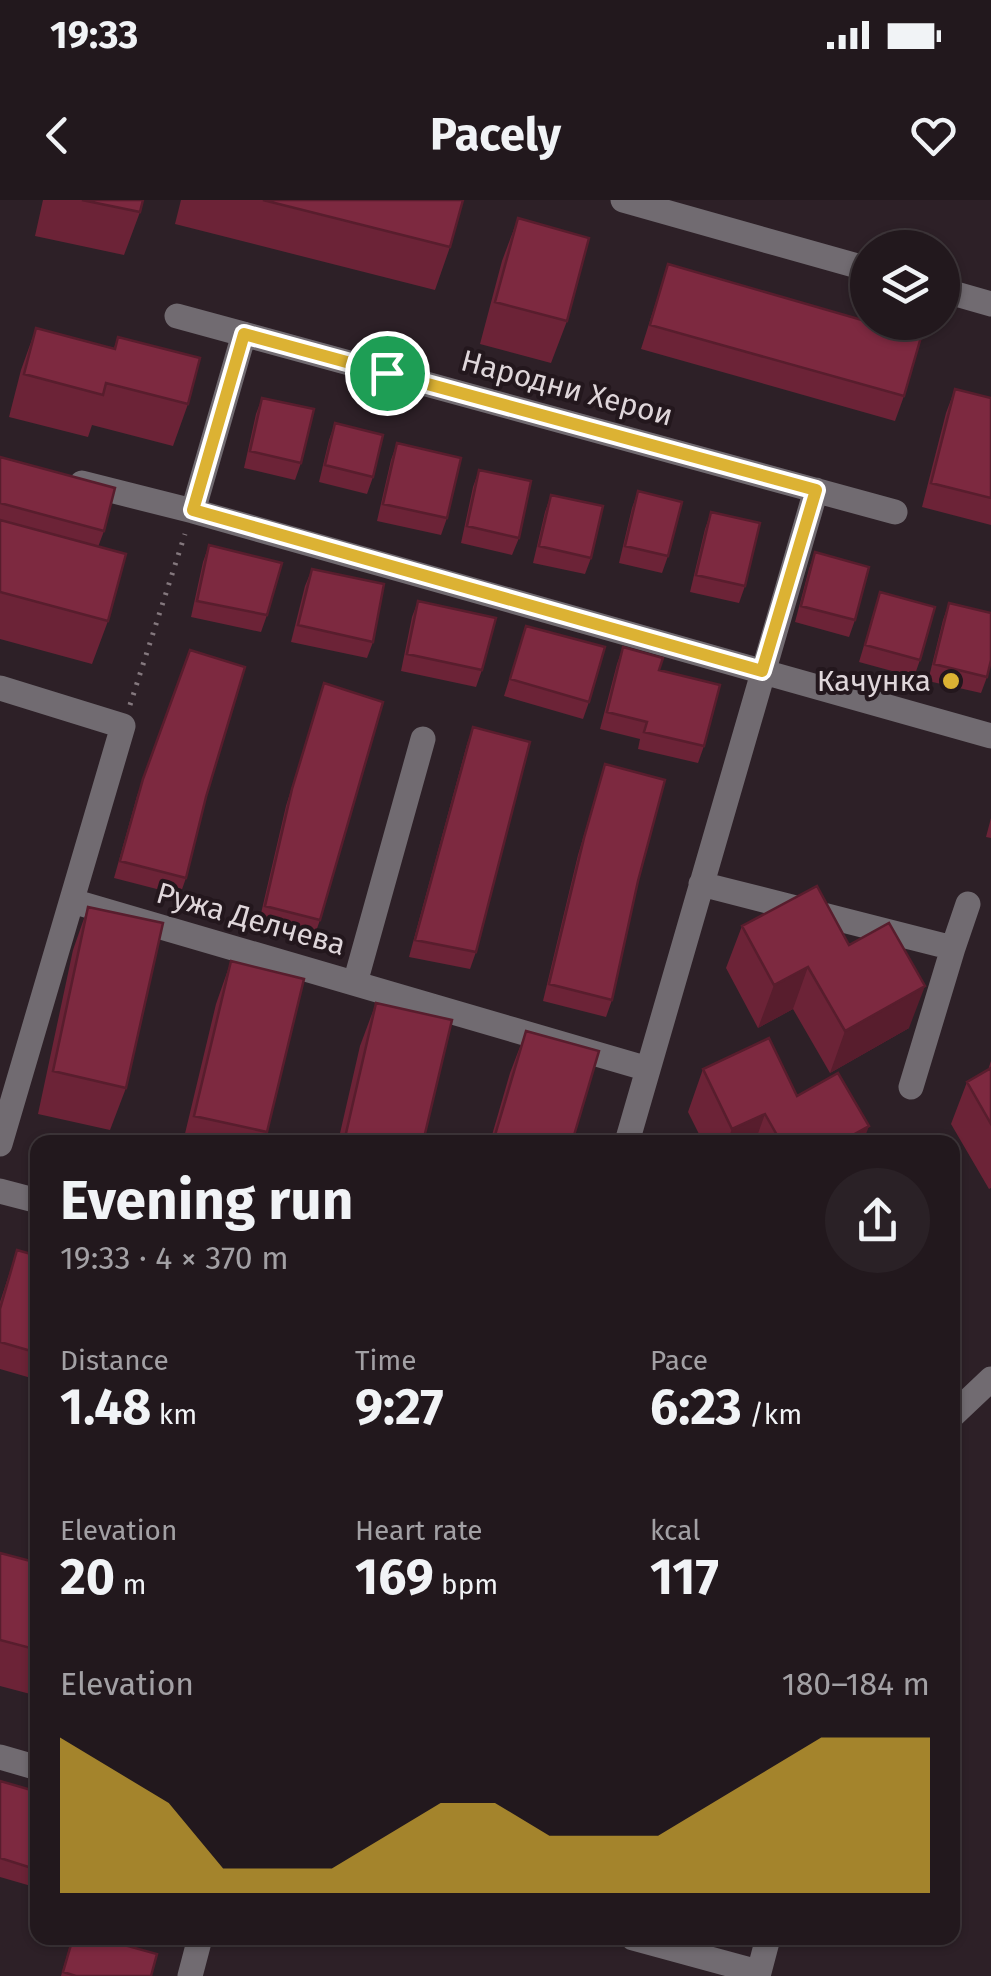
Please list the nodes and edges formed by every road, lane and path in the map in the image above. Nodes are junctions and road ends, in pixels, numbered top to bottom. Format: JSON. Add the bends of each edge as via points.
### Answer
{"nodes":[{"id":1,"x":622,"y":200,"type":"edge"},
{"id":2,"x":850,"y":264,"type":"edge"},
{"id":3,"x":960,"y":295,"type":"edge"},
{"id":4,"x":991,"y":304,"type":"edge"},
{"id":5,"x":177,"y":316,"type":"dead end"},
{"id":6,"x":244,"y":334,"type":"junction"},
{"id":7,"x":58,"y":476,"type":"edge"},
{"id":8,"x":816,"y":490,"type":"junction"},
{"id":9,"x":193,"y":510,"type":"junction"},
{"id":10,"x":896,"y":512,"type":"dead end"},
{"id":11,"x":762,"y":671,"type":"junction"},
{"id":12,"x":0,"y":688,"type":"edge"},
{"id":13,"x":123,"y":726,"type":"junction"},
{"id":14,"x":991,"y":736,"type":"edge"},
{"id":15,"x":423,"y":739,"type":"dead end"},
{"id":16,"x":701,"y":884,"type":"junction"},
{"id":17,"x":72,"y":901,"type":"junction"},
{"id":18,"x":968,"y":904,"type":"dead end"},
{"id":19,"x":953,"y":948,"type":"junction"},
{"id":20,"x":356,"y":983,"type":"junction"},
{"id":21,"x":648,"y":1069,"type":"junction"},
{"id":22,"x":911,"y":1087,"type":"dead end"},
{"id":23,"x":629,"y":1135,"type":"edge"},
{"id":24,"x":0,"y":1144,"type":"edge"},
{"id":25,"x":0,"y":1191,"type":"edge"},
{"id":26,"x":30,"y":1199,"type":"edge"},
{"id":27,"x":991,"y":1379,"type":"edge"},
{"id":28,"x":960,"y":1408,"type":"edge"},
{"id":29,"x":0,"y":1756,"type":"edge"},
{"id":30,"x":30,"y":1765,"type":"edge"},
{"id":31,"x":198,"y":1945,"type":"edge"},
{"id":32,"x":656,"y":1945,"type":"edge"},
{"id":33,"x":766,"y":1945,"type":"edge"},
{"id":34,"x":759,"y":1975,"type":"edge"},
{"id":35,"x":190,"y":1976,"type":"edge"}],
"edges":[{"from":1,"to":2,"type":"street"},
{"from":3,"to":4,"type":"street"},
{"from":5,"to":6,"type":"street","name":"Народни Херои"},
{"from":6,"to":8,"type":"street","name":"Народни Херои"},
{"from":6,"to":9,"type":"street"},
{"from":7,"to":9,"type":"street"},
{"from":8,"to":10,"type":"street","name":"Народни Херои"},
{"from":8,"to":11,"type":"street"},
{"from":9,"to":11,"type":"street"},
{"from":9,"to":13,"type":"path"},
{"from":11,"to":14,"type":"street"},
{"from":11,"to":16,"type":"street"},
{"from":12,"to":13,"type":"street"},
{"from":13,"to":17,"type":"street"},
{"from":15,"to":20,"type":"street","name":"Ружа Делчева"},
{"from":16,"to":19,"type":"street"},
{"from":16,"to":21,"type":"street"},
{"from":17,"to":20,"type":"street","name":"Ружа Делчева"},
{"from":17,"to":24,"type":"street"},
{"from":18,"to":19,"type":"street"},
{"from":19,"to":22,"type":"street"},
{"from":20,"to":21,"type":"street","name":"Ружа Делчева"},
{"from":21,"to":23,"type":"street"},
{"from":25,"to":26,"type":"street"},
{"from":27,"to":28,"type":"street"},
{"from":29,"to":30,"type":"street"},
{"from":31,"to":35,"type":"street"},
{"from":32,"to":34,"type":"street"},
{"from":33,"to":34,"type":"street"}]}
